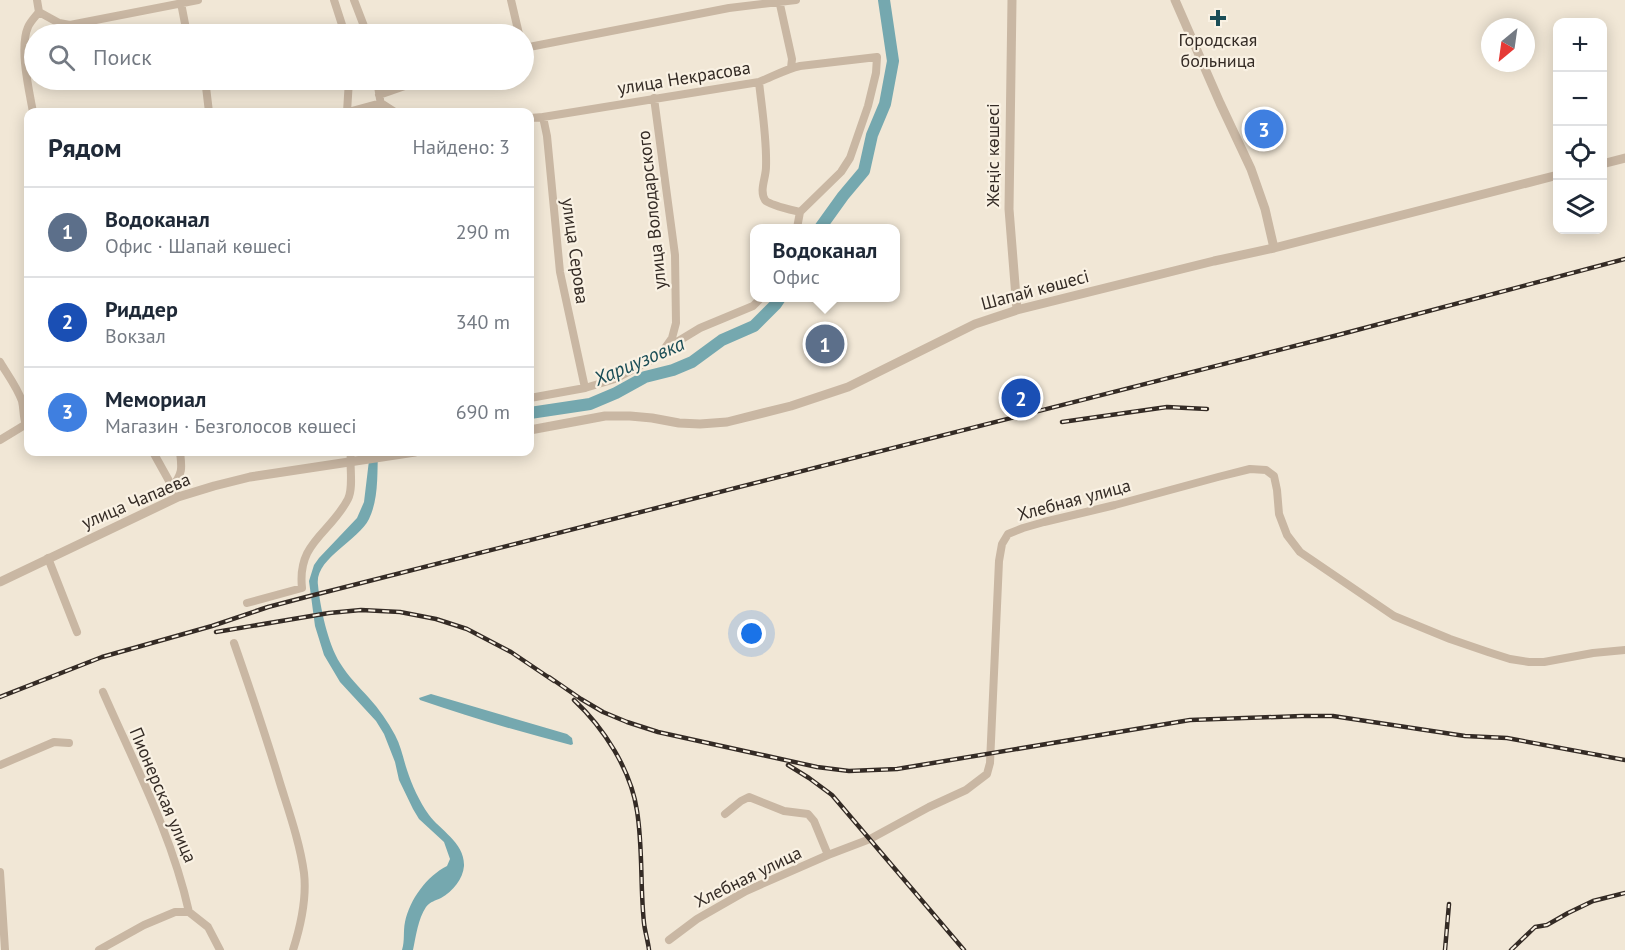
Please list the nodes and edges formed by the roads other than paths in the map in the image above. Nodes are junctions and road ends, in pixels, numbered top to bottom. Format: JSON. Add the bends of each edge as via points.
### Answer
{"nodes":[{"id":1,"x":37,"y":0,"type":"edge"},
{"id":2,"x":198,"y":0,"type":"edge"},
{"id":3,"x":334,"y":0,"type":"edge"},
{"id":4,"x":354,"y":0,"type":"edge"},
{"id":5,"x":511,"y":0,"type":"edge"},
{"id":6,"x":796,"y":0,"type":"edge"},
{"id":7,"x":1012,"y":0,"type":"edge"},
{"id":8,"x":1176,"y":0,"type":"edge"},
{"id":9,"x":779,"y":1,"type":"edge"},
{"id":10,"x":181,"y":3,"type":"junction"},
{"id":11,"x":39,"y":12,"type":"junction"},
{"id":12,"x":30,"y":24,"type":"edge"},
{"id":13,"x":64,"y":24,"type":"edge"},
{"id":14,"x":75,"y":24,"type":"edge"},
{"id":15,"x":185,"y":24,"type":"edge"},
{"id":16,"x":342,"y":24,"type":"edge"},
{"id":17,"x":363,"y":24,"type":"edge"},
{"id":18,"x":517,"y":24,"type":"edge"},
{"id":19,"x":534,"y":46,"type":"edge"},
{"id":20,"x":791,"y":68,"type":"junction"},
{"id":21,"x":759,"y":82,"type":"junction"},
{"id":22,"x":28,"y":90,"type":"edge"},
{"id":23,"x":206,"y":90,"type":"edge"},
{"id":24,"x":349,"y":90,"type":"edge"},
{"id":25,"x":379,"y":90,"type":"edge"},
{"id":26,"x":400,"y":90,"type":"edge"},
{"id":27,"x":654,"y":98,"type":"junction"},
{"id":28,"x":380,"y":99,"type":"junction"},
{"id":29,"x":32,"y":108,"type":"edge"},
{"id":30,"x":209,"y":108,"type":"edge"},
{"id":31,"x":348,"y":108,"type":"edge"},
{"id":32,"x":358,"y":108,"type":"edge"},
{"id":33,"x":390,"y":108,"type":"edge"},
{"id":34,"x":543,"y":117,"type":"junction"},
{"id":35,"x":534,"y":118,"type":"edge"},
{"id":36,"x":1625,"y":158,"type":"edge"},
{"id":37,"x":1607,"y":163,"type":"edge"},
{"id":38,"x":1553,"y":176,"type":"edge"},
{"id":39,"x":800,"y":212,"type":"junction"},
{"id":40,"x":798,"y":224,"type":"edge"},
{"id":41,"x":1274,"y":248,"type":"junction"},
{"id":42,"x":757,"y":302,"type":"edge"},
{"id":43,"x":1017,"y":310,"type":"junction"},
{"id":44,"x":665,"y":348,"type":"junction"},
{"id":45,"x":0,"y":362,"type":"edge"},
{"id":46,"x":585,"y":388,"type":"junction"},
{"id":47,"x":534,"y":398,"type":"edge"},
{"id":48,"x":24,"y":419,"type":"edge"},
{"id":49,"x":24,"y":426,"type":"edge"},
{"id":50,"x":534,"y":429,"type":"edge"},
{"id":51,"x":0,"y":440,"type":"edge"},
{"id":52,"x":155,"y":456,"type":"edge"},
{"id":53,"x":180,"y":456,"type":"edge"},
{"id":54,"x":351,"y":456,"type":"edge"},
{"id":55,"x":386,"y":456,"type":"edge"},
{"id":56,"x":350,"y":462,"type":"junction"},
{"id":57,"x":172,"y":487,"type":"junction"},
{"id":58,"x":178,"y":497,"type":"junction"},
{"id":59,"x":48,"y":558,"type":"junction"},
{"id":60,"x":1,"y":579,"type":"edge"},
{"id":61,"x":247,"y":603,"type":"dead end"},
{"id":62,"x":77,"y":632,"type":"dead end"},
{"id":63,"x":234,"y":643,"type":"dead end"},
{"id":64,"x":1625,"y":650,"type":"edge"},
{"id":65,"x":103,"y":692,"type":"dead end"},
{"id":66,"x":69,"y":743,"type":"dead end"},
{"id":67,"x":0,"y":765,"type":"edge"},
{"id":68,"x":725,"y":814,"type":"dead end"},
{"id":69,"x":828,"y":855,"type":"junction"},
{"id":70,"x":0,"y":872,"type":"edge"},
{"id":71,"x":189,"y":912,"type":"junction"},
{"id":72,"x":669,"y":940,"type":"dead end"},
{"id":73,"x":5,"y":950,"type":"edge"},
{"id":74,"x":99,"y":950,"type":"edge"},
{"id":75,"x":220,"y":950,"type":"edge"},
{"id":76,"x":293,"y":950,"type":"edge"}],
"edges":[{"from":1,"to":11,"type":"street"},
{"from":2,"to":10,"type":"street"},
{"from":3,"to":16,"type":"street"},
{"from":4,"to":17,"type":"street"},
{"from":5,"to":18,"type":"street"},
{"from":6,"to":9,"type":"street"},
{"from":7,"to":43,"type":"street","name":"Жеңіс көшесі","via":[[1009,209]]},
{"from":8,"to":41,"type":"street","via":[[1251,169]]},
{"from":9,"to":19,"type":"street"},
{"from":9,"to":20,"type":"street"},
{"from":10,"to":14,"type":"street"},
{"from":10,"to":15,"type":"street"},
{"from":11,"to":12,"type":"street"},
{"from":11,"to":13,"type":"street"},
{"from":20,"to":21,"type":"street","name":"улица Некрасова"},
{"from":20,"to":39,"type":"street","name":"улица Некрасова","via":[[877,57],[868,106],[850,159]]},
{"from":21,"to":27,"type":"street","name":"улица Некрасова"},
{"from":21,"to":39,"type":"street","via":[[766,144],[764,198],[767,203]]},
{"from":22,"to":29,"type":"street"},
{"from":23,"to":30,"type":"street"},
{"from":24,"to":31,"type":"street"},
{"from":25,"to":28,"type":"street"},
{"from":26,"to":28,"type":"street"},
{"from":27,"to":34,"type":"street","name":"улица Некрасова"},
{"from":27,"to":44,"type":"street","name":"улица Володарского","via":[[675,255],[676,323]]},
{"from":28,"to":32,"type":"street"},
{"from":28,"to":33,"type":"street"},
{"from":34,"to":35,"type":"street","name":"улица Некрасова"},
{"from":34,"to":46,"type":"street","name":"улица Серова","via":[[560,272]]},
{"from":36,"to":37,"type":"street"},
{"from":38,"to":41,"type":"street","name":"Шапай көшесі"},
{"from":39,"to":40,"type":"street"},
{"from":41,"to":43,"type":"street","name":"Шапай көшесі"},
{"from":42,"to":44,"type":"street"},
{"from":43,"to":50,"type":"street","name":"Шапай көшесі","via":[[975,324],[848,387],[727,422],[678,423],[605,416]]},
{"from":44,"to":46,"type":"street","via":[[655,358],[615,379]]},
{"from":45,"to":48,"type":"street","via":[[19,394]]},
{"from":46,"to":47,"type":"street"},
{"from":49,"to":51,"type":"street"},
{"from":52,"to":57,"type":"street"},
{"from":53,"to":57,"type":"street","via":[[182,470]]},
{"from":54,"to":56,"type":"street"},
{"from":55,"to":56,"type":"street","name":"улица Чапаева"},
{"from":56,"to":58,"type":"street","name":"улица Чапаева","via":[[250,477]]},
{"from":56,"to":61,"type":"street","via":[[349,496],[309,548],[302,565],[302,588]]},
{"from":57,"to":58,"type":"street"},
{"from":58,"to":59,"type":"street","name":"улица Чапаева"},
{"from":59,"to":60,"type":"street","name":"улица Чапаева"},
{"from":59,"to":62,"type":"street"},
{"from":63,"to":76,"type":"street","via":[[284,794],[304,873],[305,897]]},
{"from":64,"to":69,"type":"street","name":"Хлебная улица","via":[[1529,662],[1450,639],[1394,616],[1300,552],[1287,535],[1279,514],[1274,476],[1266,470],[1250,470],[1177,487],[1008,534],[999,561],[987,774],[966,790],[870,839]]},
{"from":65,"to":71,"type":"street","name":"Пионерская улица","via":[[169,846]]},
{"from":66,"to":67,"type":"street","via":[[54,742]]},
{"from":68,"to":69,"type":"street","via":[[749,797],[784,811],[808,814]]},
{"from":69,"to":72,"type":"street","name":"Хлебная улица","via":[[746,891]]},
{"from":70,"to":73,"type":"street"},
{"from":71,"to":74,"type":"street","via":[[175,912],[144,925]]},
{"from":71,"to":75,"type":"street","via":[[208,927]]}]}
